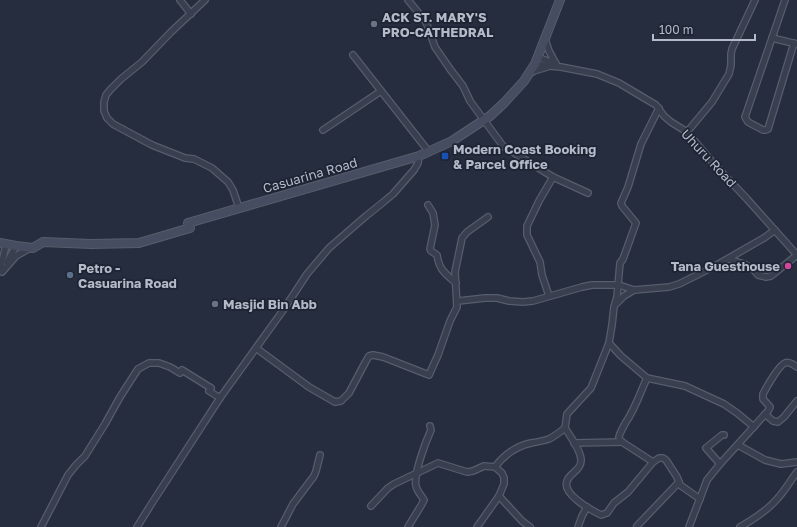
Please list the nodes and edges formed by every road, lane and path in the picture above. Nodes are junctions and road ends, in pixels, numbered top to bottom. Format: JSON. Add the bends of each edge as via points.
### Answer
{"nodes":[{"id":1,"x":180,"y":0,"type":"edge"},
{"id":2,"x":205,"y":0,"type":"edge"},
{"id":3,"x":408,"y":0,"type":"edge"},
{"id":4,"x":560,"y":0,"type":"edge"},
{"id":5,"x":755,"y":0,"type":"edge"},
{"id":6,"x":785,"y":0,"type":"edge"},
{"id":7,"x":191,"y":14,"type":"junction"},
{"id":8,"x":545,"y":38,"type":"junction"},
{"id":9,"x":772,"y":38,"type":"junction"},
{"id":10,"x":796,"y":44,"type":"edge"},
{"id":11,"x":353,"y":55,"type":"dead end"},
{"id":12,"x":536,"y":61,"type":"junction"},
{"id":13,"x":558,"y":65,"type":"junction"},
{"id":14,"x":549,"y":66,"type":"junction"},
{"id":15,"x":529,"y":74,"type":"junction"},
{"id":16,"x":381,"y":91,"type":"junction"},
{"id":17,"x":659,"y":108,"type":"junction"},
{"id":18,"x":485,"y":119,"type":"junction"},
{"id":19,"x":323,"y":130,"type":"dead end"},
{"id":20,"x":687,"y":132,"type":"junction"},
{"id":21,"x":428,"y":152,"type":"junction"},
{"id":22,"x":419,"y":156,"type":"junction"},
{"id":23,"x":553,"y":177,"type":"junction"},
{"id":24,"x":588,"y":193,"type":"dead end"},
{"id":25,"x":428,"y":205,"type":"dead end"},
{"id":26,"x":239,"y":208,"type":"junction"},
{"id":27,"x":488,"y":217,"type":"dead end"},
{"id":28,"x":774,"y":230,"type":"junction"},
{"id":29,"x":3,"y":244,"type":"edge"},
{"id":30,"x":16,"y":246,"type":"junction"},
{"id":31,"x":30,"y":248,"type":"junction"},
{"id":32,"x":797,"y":255,"type":"edge"},
{"id":33,"x":728,"y":259,"type":"junction"},
{"id":34,"x":1,"y":273,"type":"edge"},
{"id":35,"x":456,"y":283,"type":"junction"},
{"id":36,"x":619,"y":285,"type":"junction"},
{"id":37,"x":634,"y":290,"type":"junction"},
{"id":38,"x":550,"y":296,"type":"junction"},
{"id":39,"x":458,"y":301,"type":"junction"},
{"id":40,"x":614,"y":307,"type":"junction"},
{"id":41,"x":609,"y":343,"type":"junction"},
{"id":42,"x":256,"y":348,"type":"junction"},
{"id":43,"x":797,"y":367,"type":"edge"},
{"id":44,"x":647,"y":378,"type":"junction"},
{"id":45,"x":220,"y":398,"type":"junction"},
{"id":46,"x":797,"y":402,"type":"edge"},
{"id":47,"x":765,"y":414,"type":"junction"},
{"id":48,"x":430,"y":426,"type":"dead end"},
{"id":49,"x":754,"y":427,"type":"junction"},
{"id":50,"x":565,"y":428,"type":"junction"},
{"id":51,"x":724,"y":435,"type":"dead end"},
{"id":52,"x":622,"y":442,"type":"junction"},
{"id":53,"x":574,"y":443,"type":"junction"},
{"id":54,"x":738,"y":445,"type":"junction"},
{"id":55,"x":320,"y":455,"type":"dead end"},
{"id":56,"x":653,"y":462,"type":"junction"},
{"id":57,"x":797,"y":462,"type":"edge"},
{"id":58,"x":720,"y":464,"type":"junction"},
{"id":59,"x":495,"y":467,"type":"junction"},
{"id":60,"x":797,"y":472,"type":"edge"},
{"id":61,"x":417,"y":474,"type":"junction"},
{"id":62,"x":678,"y":482,"type":"junction"},
{"id":63,"x":499,"y":496,"type":"junction"},
{"id":64,"x":700,"y":499,"type":"junction"},
{"id":65,"x":371,"y":506,"type":"dead end"},
{"id":66,"x":587,"y":507,"type":"junction"},
{"id":67,"x":747,"y":525,"type":"edge"},
{"id":68,"x":637,"y":526,"type":"dead end"},
{"id":69,"x":41,"y":527,"type":"edge"},
{"id":70,"x":137,"y":527,"type":"edge"},
{"id":71,"x":281,"y":527,"type":"edge"},
{"id":72,"x":408,"y":527,"type":"edge"},
{"id":73,"x":478,"y":527,"type":"edge"},
{"id":74,"x":530,"y":527,"type":"edge"},
{"id":75,"x":578,"y":527,"type":"edge"},
{"id":76,"x":689,"y":527,"type":"edge"},
{"id":77,"x":740,"y":527,"type":"edge"}],
"edges":[{"from":1,"to":7,"type":"street"},
{"from":2,"to":7,"type":"street"},
{"from":3,"to":18,"type":"street","via":[[426,22],[435,47],[463,86],[470,101]]},
{"from":4,"to":8,"type":"street","name":"Casuarina Road"},
{"from":5,"to":20,"type":"street","via":[[732,49],[729,74],[712,102]]},
{"from":6,"to":9,"type":"street"},
{"from":7,"to":26,"type":"street","via":[[110,90],[106,95],[104,111],[112,123],[152,145],[212,168],[228,182]]},
{"from":8,"to":12,"type":"street","name":"Casuarina Road"},
{"from":8,"to":13,"type":"street","via":[[549,51]]},
{"from":9,"to":10,"type":"street"},
{"from":9,"to":10,"type":"street","via":[[745,117],[748,122],[763,130],[768,129]]},
{"from":11,"to":16,"type":"street"},
{"from":12,"to":13,"type":"street"},
{"from":12,"to":14,"type":"street"},
{"from":12,"to":15,"type":"street","name":"Casuarina Road"},
{"from":13,"to":14,"type":"street"},
{"from":13,"to":17,"type":"street","name":"Uhuru Road","via":[[597,74],[619,83]]},
{"from":14,"to":15,"type":"street"},
{"from":15,"to":18,"type":"street","name":"Casuarina Road","via":[[514,93]]},
{"from":16,"to":19,"type":"street"},
{"from":16,"to":21,"type":"street"},
{"from":17,"to":20,"type":"street","name":"Uhuru Road","via":[[664,116]]},
{"from":17,"to":36,"type":"street","via":[[641,144],[621,202],[636,224],[620,263]]},
{"from":18,"to":21,"type":"street","name":"Casuarina Road","via":[[452,141]]},
{"from":18,"to":23,"type":"street","via":[[503,146]]},
{"from":20,"to":28,"type":"street","name":"Uhuru Road"},
{"from":21,"to":22,"type":"street","name":"Casuarina Road"},
{"from":22,"to":26,"type":"street","name":"Casuarina Road"},
{"from":22,"to":42,"type":"street","via":[[414,170],[393,194],[329,248],[312,268]]},
{"from":23,"to":24,"type":"street"},
{"from":23,"to":38,"type":"street","via":[[527,226],[527,235],[540,262]]},
{"from":25,"to":35,"type":"street","via":[[433,213],[435,225],[430,249],[437,255],[438,263],[444,272]]},
{"from":26,"to":31,"type":"street","name":"Casuarina Road","via":[[188,223],[190,228],[139,243],[43,242]]},
{"from":27,"to":35,"type":"street","via":[[462,238],[455,272]]},
{"from":28,"to":32,"type":"street","name":"Uhuru Road"},
{"from":28,"to":33,"type":"street"},
{"from":29,"to":30,"type":"street","name":"Casuarina Road"},
{"from":29,"to":34,"type":"street"},
{"from":30,"to":31,"type":"street","name":"Casuarina Road"},
{"from":30,"to":34,"type":"street"},
{"from":31,"to":34,"type":"street","via":[[16,256]]},
{"from":32,"to":33,"type":"street","via":[[771,276],[766,277],[758,276],[753,269]]},
{"from":33,"to":37,"type":"street","via":[[679,284]]},
{"from":35,"to":39,"type":"street"},
{"from":36,"to":37,"type":"street"},
{"from":36,"to":38,"type":"street","via":[[592,285]]},
{"from":36,"to":40,"type":"street"},
{"from":37,"to":40,"type":"street"},
{"from":38,"to":39,"type":"street","via":[[523,302],[497,298]]},
{"from":39,"to":42,"type":"street","via":[[429,375],[383,357],[369,356],[349,393],[338,402],[309,387]]},
{"from":40,"to":41,"type":"street"},
{"from":41,"to":44,"type":"street"},
{"from":41,"to":50,"type":"street","via":[[591,388],[567,414]]},
{"from":42,"to":45,"type":"street"},
{"from":43,"to":47,"type":"street","via":[[788,362],[779,368],[763,394],[770,407]]},
{"from":44,"to":49,"type":"street","via":[[685,386],[724,404]]},
{"from":44,"to":52,"type":"street","via":[[620,435]]},
{"from":45,"to":69,"type":"street","via":[[209,391],[211,388],[182,370],[180,373],[160,363],[149,363],[138,369],[85,456],[68,475]]},
{"from":45,"to":70,"type":"street"},
{"from":46,"to":47,"type":"street","via":[[778,422]]},
{"from":47,"to":49,"type":"street"},
{"from":48,"to":61,"type":"street","via":[[431,430]]},
{"from":49,"to":54,"type":"street"},
{"from":50,"to":53,"type":"street"},
{"from":50,"to":59,"type":"street","via":[[549,439],[513,450]]},
{"from":51,"to":58,"type":"street","via":[[706,448]]},
{"from":52,"to":53,"type":"street"},
{"from":52,"to":56,"type":"street"},
{"from":53,"to":66,"type":"street","via":[[581,457],[580,463],[566,483],[573,496]]},
{"from":54,"to":57,"type":"street","via":[[765,460],[780,464]]},
{"from":54,"to":58,"type":"street"},
{"from":55,"to":71,"type":"street","via":[[314,476],[293,504]]},
{"from":56,"to":62,"type":"street","via":[[659,458],[666,460]]},
{"from":56,"to":66,"type":"street","via":[[606,513],[601,514]]},
{"from":58,"to":64,"type":"street","via":[[707,480]]},
{"from":59,"to":61,"type":"street","via":[[484,466],[467,472],[438,463]]},
{"from":59,"to":63,"type":"street","via":[[501,471],[504,478]]},
{"from":60,"to":67,"type":"street","via":[[778,498]]},
{"from":61,"to":65,"type":"street","via":[[388,488]]},
{"from":61,"to":72,"type":"street","via":[[416,487],[424,500]]},
{"from":62,"to":64,"type":"street"},
{"from":62,"to":68,"type":"street"},
{"from":63,"to":73,"type":"street"},
{"from":63,"to":74,"type":"street"},
{"from":64,"to":76,"type":"street"},
{"from":66,"to":75,"type":"street"},
{"from":67,"to":77,"type":"street"}]}
